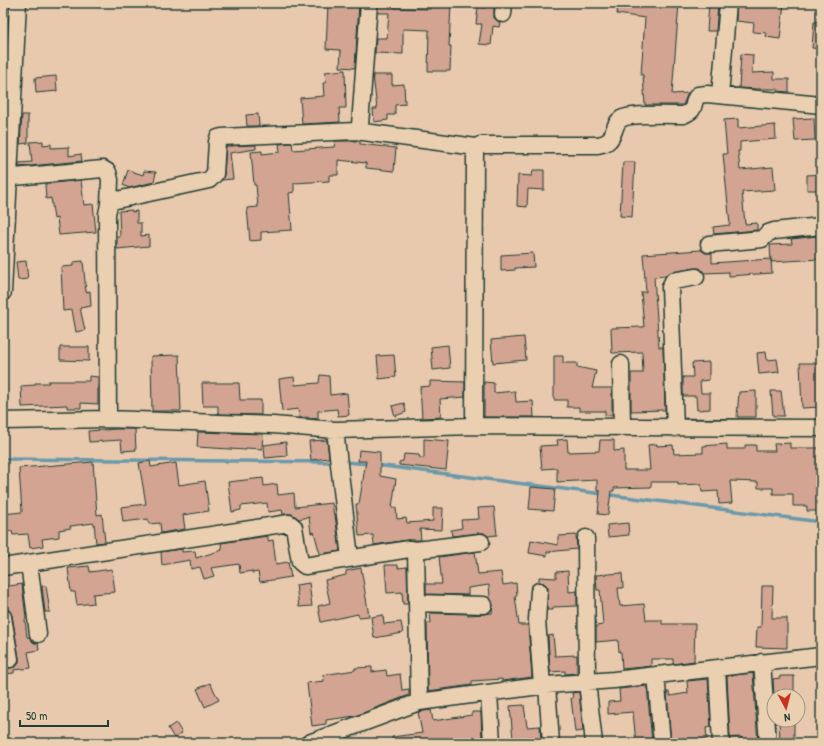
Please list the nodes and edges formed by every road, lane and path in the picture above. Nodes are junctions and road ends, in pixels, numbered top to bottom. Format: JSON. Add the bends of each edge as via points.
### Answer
{"nodes":[{"id":1,"x":18,"y":3,"type":"edge"},
{"id":2,"x":369,"y":3,"type":"edge"},
{"id":3,"x":728,"y":3,"type":"edge"},
{"id":4,"x":720,"y":95,"type":"junction"},
{"id":5,"x":821,"y":105,"type":"edge"},
{"id":6,"x":356,"y":131,"type":"junction"},
{"id":7,"x":476,"y":147,"type":"junction"},
{"id":8,"x":6,"y":178,"type":"edge"},
{"id":9,"x":109,"y":204,"type":"junction"},
{"id":10,"x":821,"y":226,"type":"edge"},
{"id":11,"x":709,"y":244,"type":"dead end"},
{"id":12,"x":696,"y":277,"type":"dead end"},
{"id":13,"x":3,"y":292,"type":"edge"},
{"id":14,"x":622,"y":364,"type":"dead end"},
{"id":15,"x":108,"y":419,"type":"junction"},
{"id":16,"x":3,"y":421,"type":"edge"},
{"id":17,"x":474,"y":426,"type":"junction"},
{"id":18,"x":622,"y":427,"type":"junction"},
{"id":19,"x":675,"y":428,"type":"junction"},
{"id":20,"x":821,"y":428,"type":"edge"},
{"id":21,"x":335,"y":430,"type":"junction"},
{"id":22,"x":586,"y":538,"type":"dead end"},
{"id":23,"x":481,"y":542,"type":"dead end"},
{"id":24,"x":416,"y":550,"type":"junction"},
{"id":25,"x":350,"y":558,"type":"junction"},
{"id":26,"x":29,"y":563,"type":"junction"},
{"id":27,"x":3,"y":567,"type":"edge"},
{"id":28,"x":539,"y":591,"type":"dead end"},
{"id":29,"x":417,"y":603,"type":"junction"},
{"id":30,"x":484,"y":605,"type":"dead end"},
{"id":31,"x":3,"y":617,"type":"edge"},
{"id":32,"x":38,"y":634,"type":"dead end"},
{"id":33,"x":821,"y":656,"type":"edge"},
{"id":34,"x":10,"y":659,"type":"dead end"},
{"id":35,"x":762,"y":662,"type":"junction"},
{"id":36,"x":717,"y":668,"type":"junction"},
{"id":37,"x":656,"y":675,"type":"junction"},
{"id":38,"x":587,"y":682,"type":"junction"},
{"id":39,"x":545,"y":686,"type":"junction"},
{"id":40,"x":489,"y":693,"type":"junction"},
{"id":41,"x":419,"y":702,"type":"junction"},
{"id":42,"x":338,"y":738,"type":"edge"},
{"id":43,"x":309,"y":743,"type":"edge"},
{"id":44,"x":492,"y":743,"type":"edge"},
{"id":45,"x":550,"y":743,"type":"edge"},
{"id":46,"x":594,"y":743,"type":"edge"},
{"id":47,"x":662,"y":743,"type":"edge"},
{"id":48,"x":721,"y":743,"type":"edge"},
{"id":49,"x":768,"y":743,"type":"edge"}],
"edges":[{"from":1,"to":8,"type":"street"},
{"from":2,"to":6,"type":"street","via":[[360,125]]},
{"from":3,"to":4,"type":"street"},
{"from":4,"to":5,"type":"street"},
{"from":4,"to":7,"type":"street","via":[[698,95],[693,108],[683,115],[630,116],[620,119],[613,136],[607,142],[598,145]]},
{"from":6,"to":7,"type":"street"},
{"from":6,"to":9,"type":"street","via":[[218,138],[215,174],[210,180],[112,201]]},
{"from":7,"to":17,"type":"street"},
{"from":8,"to":9,"type":"street","via":[[103,169],[108,172],[110,180]]},
{"from":8,"to":13,"type":"street"},
{"from":9,"to":15,"type":"street"},
{"from":10,"to":11,"type":"street","via":[[774,231],[762,239]]},
{"from":12,"to":19,"type":"street","via":[[672,281],[670,287]]},
{"from":14,"to":18,"type":"street"},
{"from":15,"to":16,"type":"street"},
{"from":15,"to":21,"type":"street"},
{"from":17,"to":18,"type":"street"},
{"from":17,"to":21,"type":"street"},
{"from":18,"to":19,"type":"street"},
{"from":19,"to":20,"type":"street"},
{"from":21,"to":25,"type":"street"},
{"from":22,"to":38,"type":"street"},
{"from":23,"to":24,"type":"street"},
{"from":24,"to":25,"type":"street"},
{"from":24,"to":29,"type":"street"},
{"from":25,"to":26,"type":"street","via":[[305,566],[300,562],[294,527],[289,523]]},
{"from":26,"to":27,"type":"street"},
{"from":26,"to":32,"type":"street"},
{"from":28,"to":39,"type":"street","via":[[536,620]]},
{"from":29,"to":30,"type":"street"},
{"from":29,"to":41,"type":"street"},
{"from":31,"to":34,"type":"street"},
{"from":33,"to":35,"type":"street"},
{"from":35,"to":36,"type":"street"},
{"from":35,"to":49,"type":"street"},
{"from":36,"to":37,"type":"street"},
{"from":36,"to":48,"type":"street"},
{"from":37,"to":38,"type":"street"},
{"from":37,"to":47,"type":"street"},
{"from":38,"to":39,"type":"street"},
{"from":38,"to":46,"type":"street"},
{"from":39,"to":40,"type":"street"},
{"from":39,"to":45,"type":"street"},
{"from":40,"to":41,"type":"street"},
{"from":40,"to":44,"type":"street"},
{"from":41,"to":42,"type":"street"},
{"from":42,"to":43,"type":"street"}]}
